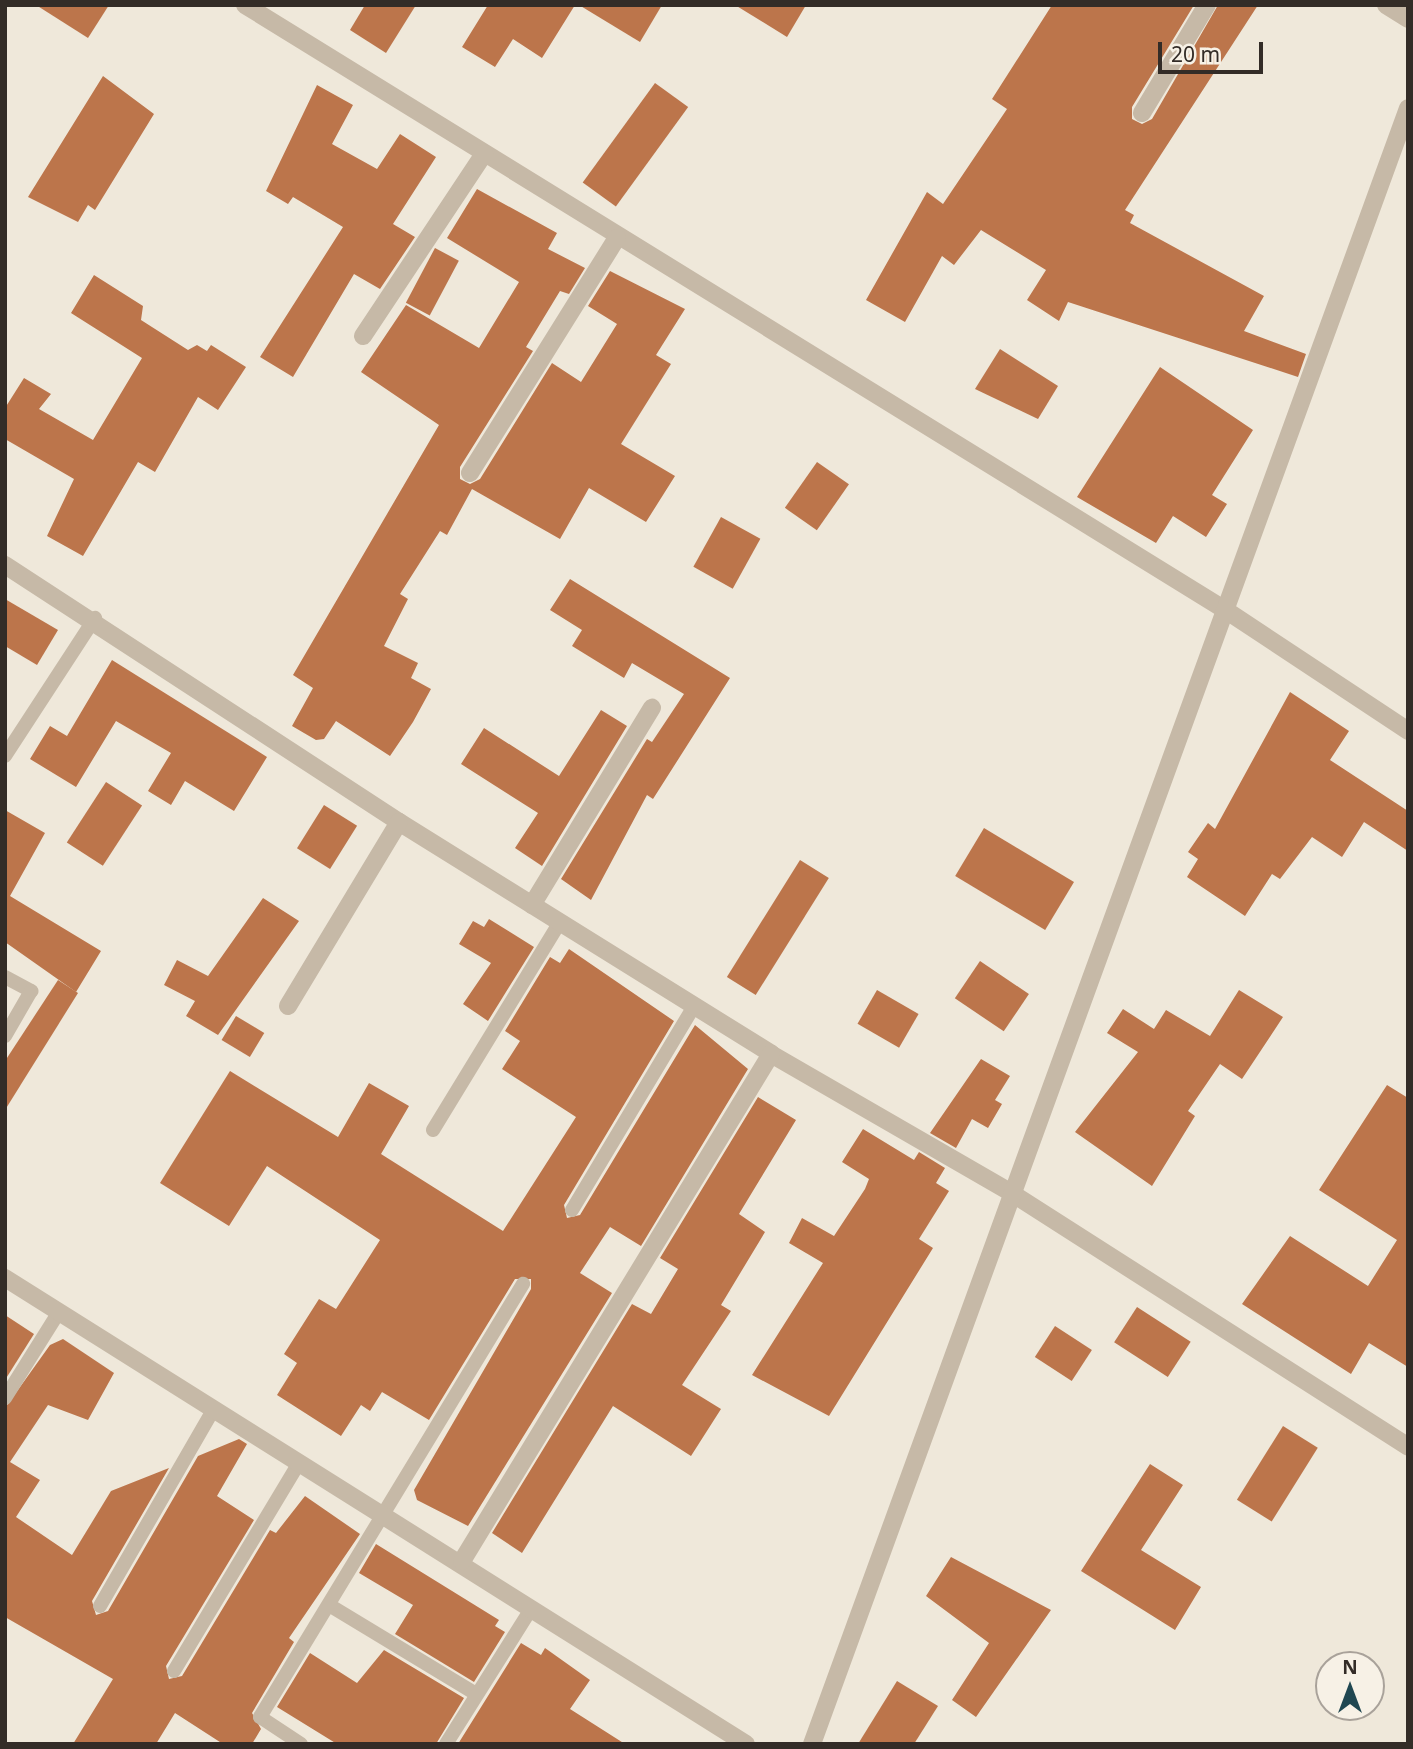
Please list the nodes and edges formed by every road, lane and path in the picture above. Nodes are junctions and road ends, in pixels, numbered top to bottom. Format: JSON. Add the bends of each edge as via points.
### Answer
{"nodes":[{"id":1,"x":245,"y":5,"type":"edge"},
{"id":2,"x":1207,"y":5,"type":"edge"},
{"id":3,"x":1386,"y":5,"type":"edge"},
{"id":4,"x":1408,"y":19,"type":"edge"},
{"id":5,"x":1408,"y":108,"type":"edge"},
{"id":6,"x":1142,"y":113,"type":"dead end"},
{"id":7,"x":484,"y":154,"type":"junction"},
{"id":8,"x":617,"y":238,"type":"junction"},
{"id":9,"x":363,"y":336,"type":"dead end"},
{"id":10,"x":470,"y":473,"type":"dead end"},
{"id":11,"x":5,"y":565,"type":"edge"},
{"id":12,"x":1227,"y":611,"type":"junction"},
{"id":13,"x":94,"y":618,"type":"junction"},
{"id":14,"x":652,"y":708,"type":"dead end"},
{"id":15,"x":1408,"y":731,"type":"edge"},
{"id":16,"x":5,"y":756,"type":"edge"},
{"id":17,"x":398,"y":822,"type":"junction"},
{"id":18,"x":532,"y":905,"type":"junction"},
{"id":19,"x":560,"y":922,"type":"junction"},
{"id":20,"x":5,"y":976,"type":"edge"},
{"id":21,"x":288,"y":1006,"type":"dead end"},
{"id":22,"x":694,"y":1006,"type":"junction"},
{"id":23,"x":5,"y":1036,"type":"edge"},
{"id":24,"x":771,"y":1054,"type":"junction"},
{"id":25,"x":433,"y":1130,"type":"dead end"},
{"id":26,"x":1013,"y":1194,"type":"junction"},
{"id":27,"x":572,"y":1210,"type":"dead end"},
{"id":28,"x":5,"y":1278,"type":"edge"},
{"id":29,"x":523,"y":1284,"type":"dead end"},
{"id":30,"x":59,"y":1312,"type":"junction"},
{"id":31,"x":5,"y":1398,"type":"edge"},
{"id":32,"x":213,"y":1410,"type":"junction"},
{"id":33,"x":1408,"y":1447,"type":"edge"},
{"id":34,"x":299,"y":1462,"type":"junction"},
{"id":35,"x":385,"y":1514,"type":"junction"},
{"id":36,"x":462,"y":1561,"type":"junction"},
{"id":37,"x":329,"y":1605,"type":"junction"},
{"id":38,"x":100,"y":1606,"type":"dead end"},
{"id":39,"x":531,"y":1609,"type":"junction"},
{"id":40,"x":174,"y":1671,"type":"dead end"},
{"id":41,"x":477,"y":1695,"type":"junction"},
{"id":42,"x":301,"y":1744,"type":"edge"},
{"id":43,"x":446,"y":1744,"type":"edge"},
{"id":44,"x":746,"y":1744,"type":"edge"},
{"id":45,"x":812,"y":1744,"type":"edge"}],
"edges":[{"from":1,"to":7,"type":"street"},
{"from":2,"to":6,"type":"street"},
{"from":3,"to":4,"type":"street"},
{"from":5,"to":12,"type":"street"},
{"from":7,"to":8,"type":"street"},
{"from":7,"to":9,"type":"street"},
{"from":8,"to":10,"type":"street"},
{"from":8,"to":12,"type":"street"},
{"from":11,"to":13,"type":"street"},
{"from":12,"to":15,"type":"street"},
{"from":12,"to":26,"type":"street"},
{"from":13,"to":16,"type":"lane"},
{"from":13,"to":17,"type":"street"},
{"from":14,"to":18,"type":"street"},
{"from":17,"to":18,"type":"street"},
{"from":17,"to":21,"type":"street"},
{"from":18,"to":19,"type":"street"},
{"from":19,"to":22,"type":"street"},
{"from":19,"to":25,"type":"lane"},
{"from":20,"to":23,"type":"lane","via":[[31,991]]},
{"from":22,"to":24,"type":"street"},
{"from":22,"to":27,"type":"lane"},
{"from":24,"to":26,"type":"street"},
{"from":24,"to":36,"type":"street"},
{"from":26,"to":33,"type":"street"},
{"from":26,"to":45,"type":"street"},
{"from":28,"to":30,"type":"street"},
{"from":29,"to":35,"type":"lane"},
{"from":30,"to":31,"type":"lane"},
{"from":30,"to":32,"type":"street"},
{"from":32,"to":34,"type":"street"},
{"from":32,"to":38,"type":"lane"},
{"from":34,"to":35,"type":"street"},
{"from":34,"to":40,"type":"lane"},
{"from":35,"to":36,"type":"street"},
{"from":35,"to":37,"type":"lane"},
{"from":36,"to":39,"type":"street"},
{"from":37,"to":41,"type":"lane"},
{"from":37,"to":42,"type":"lane","via":[[260,1717]]},
{"from":39,"to":41,"type":"lane"},
{"from":39,"to":44,"type":"street"},
{"from":41,"to":43,"type":"lane"}]}
